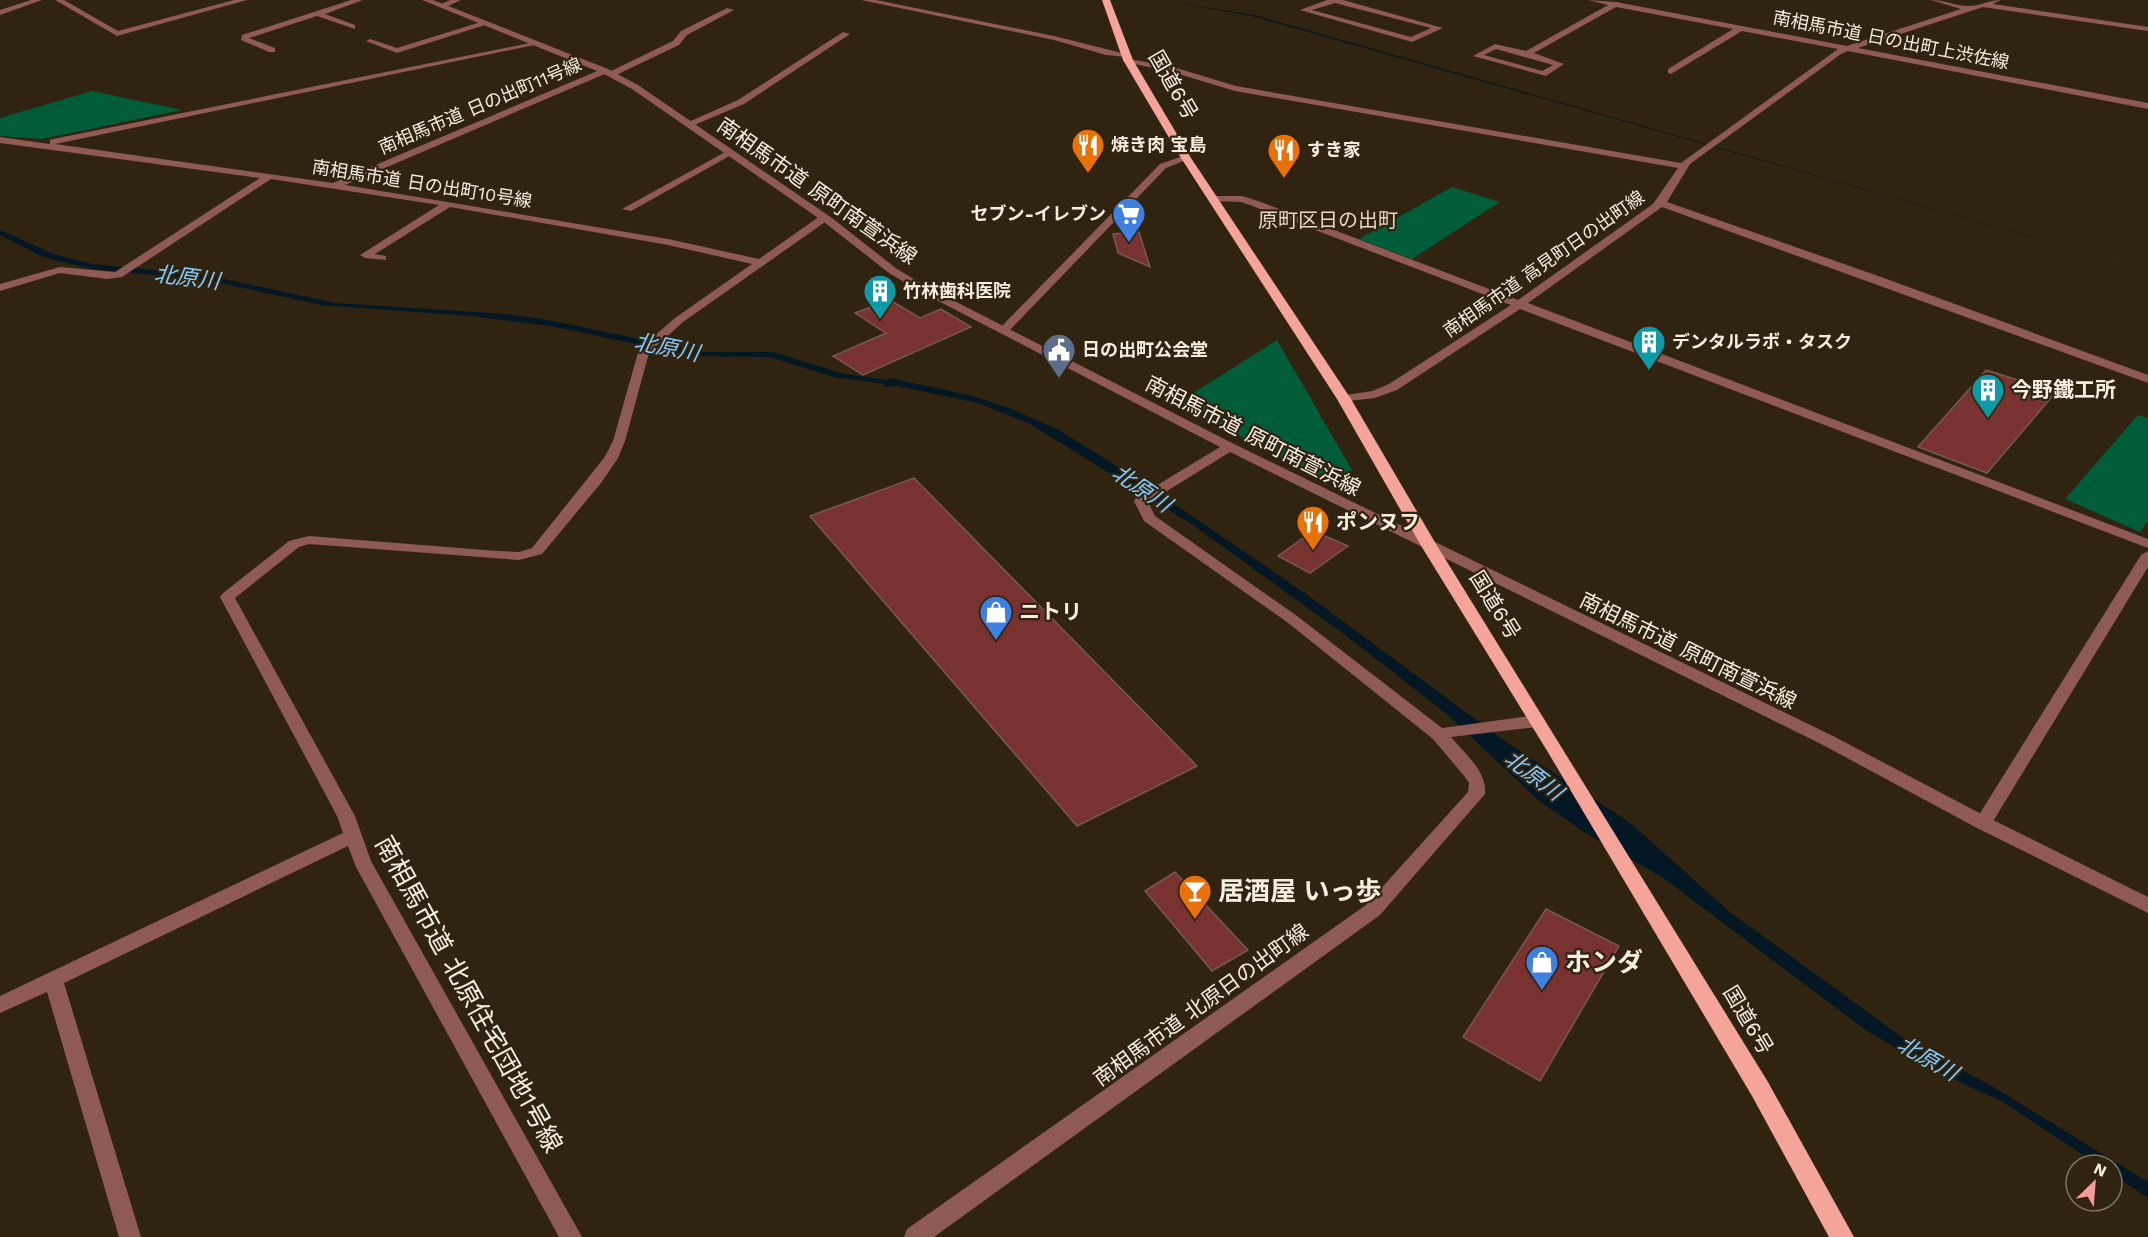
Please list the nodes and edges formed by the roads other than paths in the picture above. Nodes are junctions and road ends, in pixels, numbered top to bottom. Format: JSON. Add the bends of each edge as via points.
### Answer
{"nodes":[{"id":1,"x":38,"y":0,"type":"edge"},
{"id":2,"x":59,"y":0,"type":"edge"},
{"id":3,"x":243,"y":0,"type":"edge"},
{"id":4,"x":359,"y":0,"type":"edge"},
{"id":5,"x":426,"y":0,"type":"edge"},
{"id":6,"x":457,"y":0,"type":"edge"},
{"id":7,"x":865,"y":0,"type":"edge"},
{"id":8,"x":1106,"y":0,"type":"edge"},
{"id":9,"x":1334,"y":0,"type":"edge"},
{"id":10,"x":1592,"y":0,"type":"edge"},
{"id":11,"x":1935,"y":0,"type":"edge"},
{"id":12,"x":1997,"y":0,"type":"edge"},
{"id":13,"x":1616,"y":4,"type":"junction"},
{"id":14,"x":1984,"y":4,"type":"junction"},
{"id":15,"x":441,"y":6,"type":"junction"},
{"id":16,"x":1968,"y":9,"type":"junction"},
{"id":17,"x":730,"y":10,"type":"dead end"},
{"id":18,"x":0,"y":13,"type":"edge"},
{"id":19,"x":316,"y":13,"type":"junction"},
{"id":20,"x":484,"y":24,"type":"junction"},
{"id":21,"x":352,"y":27,"type":"dead end"},
{"id":22,"x":1741,"y":28,"type":"junction"},
{"id":23,"x":2148,"y":29,"type":"edge"},
{"id":24,"x":846,"y":34,"type":"dead end"},
{"id":25,"x":370,"y":41,"type":"dead end"},
{"id":26,"x":535,"y":44,"type":"junction"},
{"id":27,"x":1846,"y":48,"type":"junction"},
{"id":28,"x":272,"y":50,"type":"dead end"},
{"id":29,"x":1527,"y":54,"type":"junction"},
{"id":30,"x":1128,"y":58,"type":"junction"},
{"id":31,"x":1671,"y":70,"type":"dead end"},
{"id":32,"x":608,"y":73,"type":"junction"},
{"id":33,"x":2148,"y":106,"type":"edge"},
{"id":34,"x":689,"y":124,"type":"junction"},
{"id":35,"x":0,"y":140,"type":"edge"},
{"id":36,"x":44,"y":144,"type":"junction"},
{"id":37,"x":730,"y":153,"type":"junction"},
{"id":38,"x":1186,"y":158,"type":"junction"},
{"id":39,"x":1684,"y":166,"type":"junction"},
{"id":40,"x":269,"y":176,"type":"junction"},
{"id":41,"x":334,"y":186,"type":"junction"},
{"id":42,"x":1212,"y":198,"type":"junction"},
{"id":43,"x":1661,"y":203,"type":"junction"},
{"id":44,"x":448,"y":204,"type":"junction"},
{"id":45,"x":627,"y":209,"type":"dead end"},
{"id":46,"x":824,"y":218,"type":"junction"},
{"id":47,"x":382,"y":258,"type":"dead end"},
{"id":48,"x":759,"y":262,"type":"junction"},
{"id":49,"x":0,"y":288,"type":"edge"},
{"id":50,"x":1518,"y":304,"type":"junction"},
{"id":51,"x":1004,"y":330,"type":"junction"},
{"id":52,"x":2148,"y":379,"type":"edge"},
{"id":53,"x":1344,"y":399,"type":"junction"},
{"id":54,"x":1229,"y":447,"type":"junction"},
{"id":55,"x":1428,"y":544,"type":"junction"},
{"id":56,"x":2148,"y":544,"type":"edge"},
{"id":57,"x":2148,"y":555,"type":"edge"},
{"id":58,"x":1537,"y":721,"type":"junction"},
{"id":59,"x":1445,"y":733,"type":"junction"},
{"id":60,"x":1983,"y":823,"type":"junction"},
{"id":61,"x":352,"y":836,"type":"junction"},
{"id":62,"x":2148,"y":906,"type":"edge"},
{"id":63,"x":53,"y":979,"type":"junction"},
{"id":64,"x":0,"y":1005,"type":"edge"},
{"id":65,"x":130,"y":1237,"type":"edge"},
{"id":66,"x":571,"y":1237,"type":"edge"},
{"id":67,"x":915,"y":1237,"type":"edge"},
{"id":68,"x":1842,"y":1237,"type":"edge"}],
"edges":[{"from":1,"to":18,"type":"street"},
{"from":2,"to":3,"type":"street","via":[[117,34]]},
{"from":4,"to":19,"type":"street"},
{"from":5,"to":15,"type":"street","name":"南相馬市道 原町南萱浜線"},
{"from":6,"to":15,"type":"street"},
{"from":7,"to":30,"type":"street","via":[[1054,38]]},
{"from":8,"to":30,"type":"highway","name":"国道6号"},
{"from":9,"to":9,"type":"street","via":[[1305,10],[1412,40],[1439,28]]},
{"from":10,"to":13,"type":"street","name":"南相馬市道 日の出町上渋佐線"},
{"from":11,"to":16,"type":"street"},
{"from":12,"to":14,"type":"street","name":"南相馬市道 高見町日の出町線"},
{"from":13,"to":22,"type":"street","name":"南相馬市道 日の出町上渋佐線"},
{"from":13,"to":29,"type":"street"},
{"from":14,"to":16,"type":"street","name":"南相馬市道 高見町日の出町線"},
{"from":14,"to":23,"type":"street"},
{"from":15,"to":20,"type":"street","name":"南相馬市道 原町南萱浜線"},
{"from":16,"to":27,"type":"street","name":"南相馬市道 高見町日の出町線"},
{"from":17,"to":32,"type":"street","name":"南相馬市道 日の出町11号線","via":[[684,33],[676,43]]},
{"from":19,"to":21,"type":"street"},
{"from":19,"to":28,"type":"street","via":[[245,37]]},
{"from":20,"to":25,"type":"street","via":[[398,51]]},
{"from":20,"to":26,"type":"street","name":"南相馬市道 原町南萱浜線"},
{"from":22,"to":27,"type":"street","name":"南相馬市道 日の出町上渋佐線"},
{"from":22,"to":31,"type":"street"},
{"from":24,"to":34,"type":"street","via":[[748,98]]},
{"from":26,"to":32,"type":"street","name":"南相馬市道 原町南萱浜線"},
{"from":26,"to":36,"type":"street"},
{"from":27,"to":33,"type":"street","name":"南相馬市道 日の出町上渋佐線"},
{"from":27,"to":39,"type":"street","name":"南相馬市道 高見町日の出町線"},
{"from":29,"to":29,"type":"street","via":[[1496,46],[1477,56],[1543,74],[1560,64]]},
{"from":30,"to":38,"type":"highway","name":"国道6号"},
{"from":30,"to":39,"type":"street","via":[[1235,88]]},
{"from":32,"to":34,"type":"street","name":"南相馬市道 原町南萱浜線"},
{"from":32,"to":41,"type":"street","name":"南相馬市道 日の出町11号線"},
{"from":34,"to":37,"type":"street","name":"南相馬市道 原町南萱浜線"},
{"from":35,"to":36,"type":"street","name":"南相馬市道 日の出町10号線"},
{"from":36,"to":40,"type":"street","name":"南相馬市道 日の出町10号線"},
{"from":37,"to":45,"type":"street"},
{"from":37,"to":46,"type":"street","name":"南相馬市道 原町南萱浜線"},
{"from":38,"to":42,"type":"highway","name":"国道6号"},
{"from":38,"to":51,"type":"street","via":[[1163,166]]},
{"from":39,"to":43,"type":"street","name":"南相馬市道 高見町日の出町線"},
{"from":40,"to":41,"type":"street","name":"南相馬市道 日の出町10号線"},
{"from":40,"to":49,"type":"street","via":[[118,274],[60,270]]},
{"from":41,"to":44,"type":"street","name":"南相馬市道 日の出町10号線"},
{"from":42,"to":50,"type":"street","via":[[1248,201]]},
{"from":42,"to":53,"type":"highway","name":"国道6号"},
{"from":43,"to":50,"type":"street","name":"南相馬市道 高見町日の出町線"},
{"from":43,"to":52,"type":"street"},
{"from":44,"to":47,"type":"street","via":[[365,255]]},
{"from":44,"to":48,"type":"street","name":"南相馬市道 日の出町10号線"},
{"from":46,"to":48,"type":"street"},
{"from":46,"to":51,"type":"street","name":"南相馬市道 原町南萱浜線","via":[[904,278]]},
{"from":48,"to":61,"type":"street","via":[[678,320],[644,352],[611,458],[537,550],[519,556],[496,555],[309,540],[294,544],[227,597],[346,816]]},
{"from":50,"to":53,"type":"street","name":"南相馬市道 高見町日の出町線","via":[[1393,387]]},
{"from":50,"to":56,"type":"street"},
{"from":51,"to":54,"type":"street","name":"南相馬市道 原町南萱浜線"},
{"from":53,"to":55,"type":"highway","name":"国道6号"},
{"from":54,"to":55,"type":"street","name":"南相馬市道 原町南萱浜線"},
{"from":54,"to":59,"type":"street","name":"南相馬市道 北原日の出町線","via":[[1141,501],[1149,518]]},
{"from":55,"to":58,"type":"highway","name":"国道6号"},
{"from":55,"to":60,"type":"street","name":"南相馬市道 原町南萱浜線","via":[[1827,740]]},
{"from":57,"to":60,"type":"street"},
{"from":58,"to":59,"type":"street"},
{"from":58,"to":68,"type":"highway","name":"国道6号","via":[[1760,1089]]},
{"from":59,"to":67,"type":"street","name":"南相馬市道 北原日の出町線","via":[[1477,783],[1476,794],[1373,910]]},
{"from":60,"to":62,"type":"street","name":"南相馬市道 原町南萱浜線"},
{"from":61,"to":63,"type":"street","name":"南相馬市道 北原住宅団地1号線"},
{"from":61,"to":66,"type":"street","name":"南相馬市道 北原住宅団地1号線","via":[[362,861]]},
{"from":63,"to":64,"type":"street","name":"南相馬市道 北原住宅団地1号線"},
{"from":63,"to":65,"type":"street"}]}
